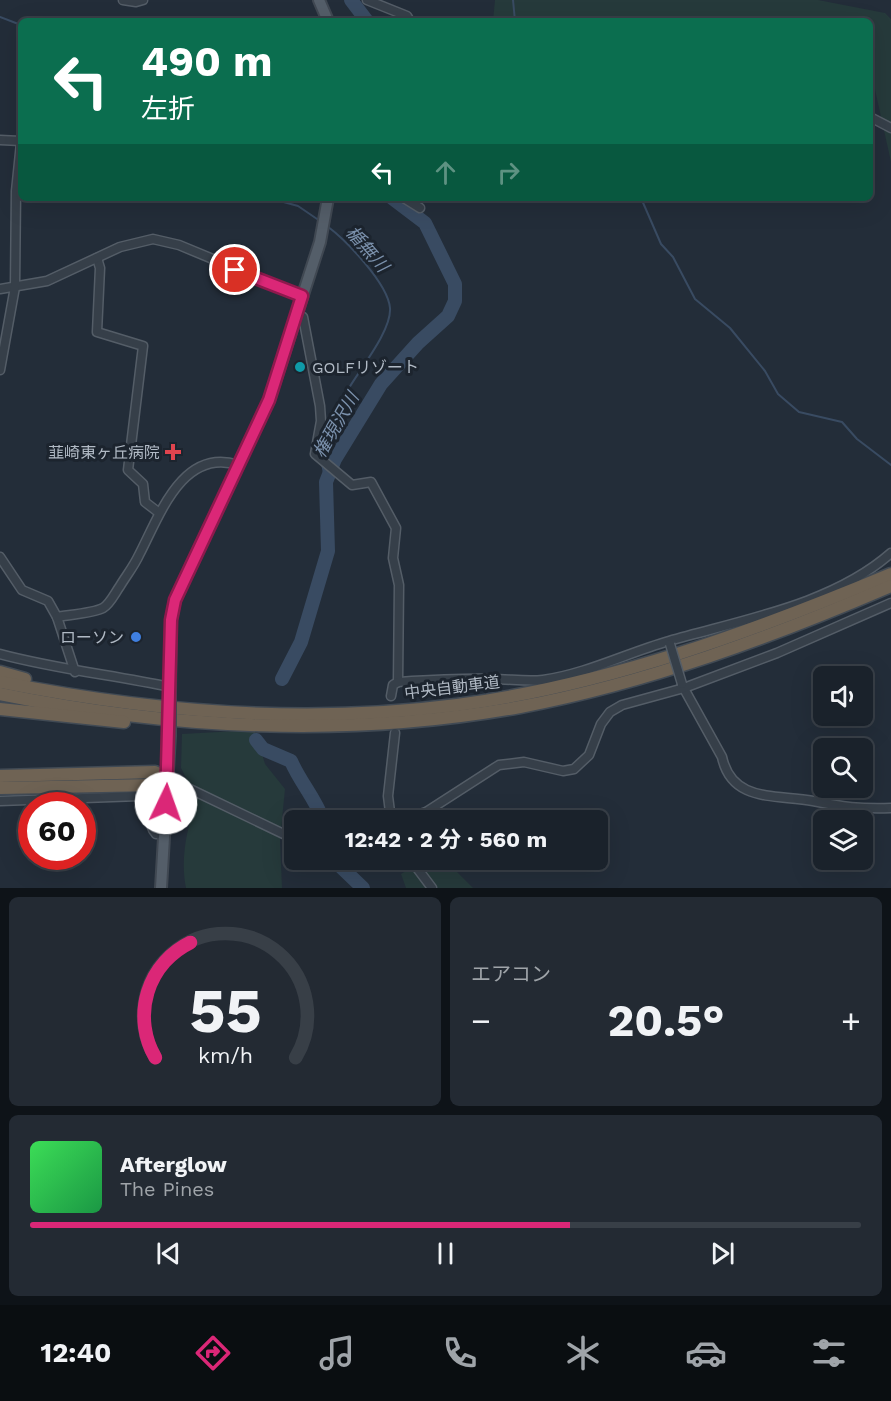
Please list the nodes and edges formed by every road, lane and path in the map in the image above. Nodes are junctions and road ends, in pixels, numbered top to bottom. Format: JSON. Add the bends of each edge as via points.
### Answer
{"nodes":[{"id":1,"x":123,"y":0,"type":"edge"},
{"id":2,"x":143,"y":0,"type":"edge"},
{"id":3,"x":319,"y":0,"type":"edge"},
{"id":4,"x":368,"y":0,"type":"edge"},
{"id":5,"x":327,"y":18,"type":"edge"},
{"id":6,"x":408,"y":18,"type":"edge"},
{"id":7,"x":873,"y":119,"type":"edge"},
{"id":8,"x":891,"y":128,"type":"edge"},
{"id":9,"x":0,"y":140,"type":"edge"},
{"id":10,"x":18,"y":142,"type":"edge"},
{"id":11,"x":18,"y":171,"type":"edge"},
{"id":12,"x":327,"y":201,"type":"edge"},
{"id":13,"x":409,"y":201,"type":"edge"},
{"id":14,"x":420,"y":208,"type":"dead end"},
{"id":15,"x":97,"y":258,"type":"junction"},
{"id":16,"x":15,"y":287,"type":"junction"},
{"id":17,"x":0,"y":289,"type":"edge"},
{"id":18,"x":302,"y":296,"type":"junction"},
{"id":19,"x":298,"y":313,"type":"junction"},
{"id":20,"x":0,"y":370,"type":"edge"},
{"id":21,"x":238,"y":465,"type":"junction"},
{"id":22,"x":158,"y":512,"type":"junction"},
{"id":23,"x":891,"y":553,"type":"edge"},
{"id":24,"x":0,"y":557,"type":"edge"},
{"id":25,"x":891,"y":574,"type":"edge"},
{"id":26,"x":891,"y":586,"type":"edge"},
{"id":27,"x":891,"y":603,"type":"edge"},
{"id":28,"x":57,"y":617,"type":"junction"},
{"id":29,"x":669,"y":642,"type":"junction"},
{"id":30,"x":0,"y":654,"type":"edge"},
{"id":31,"x":0,"y":672,"type":"edge"},
{"id":32,"x":75,"y":672,"type":"junction"},
{"id":33,"x":0,"y":681,"type":"edge"},
{"id":34,"x":398,"y":682,"type":"junction"},
{"id":35,"x":683,"y":686,"type":"junction"},
{"id":36,"x":170,"y":690,"type":"junction"},
{"id":37,"x":0,"y":694,"type":"edge"},
{"id":38,"x":392,"y":696,"type":"dead end"},
{"id":39,"x":127,"y":703,"type":"junction"},
{"id":40,"x":0,"y":709,"type":"edge"},
{"id":41,"x":197,"y":722,"type":"junction"},
{"id":42,"x":395,"y":733,"type":"dead end"},
{"id":43,"x":0,"y":777,"type":"edge"},
{"id":44,"x":167,"y":778,"type":"junction"},
{"id":45,"x":64,"y":779,"type":"junction"},
{"id":46,"x":0,"y":790,"type":"edge"},
{"id":47,"x":0,"y":801,"type":"edge"},
{"id":48,"x":891,"y":808,"type":"edge"},
{"id":49,"x":390,"y":810,"type":"edge"},
{"id":50,"x":429,"y":810,"type":"edge"},
{"id":51,"x":163,"y":833,"type":"junction"},
{"id":52,"x":284,"y":834,"type":"edge"},
{"id":53,"x":418,"y":870,"type":"edge"},
{"id":54,"x":161,"y":888,"type":"edge"},
{"id":55,"x":432,"y":888,"type":"edge"}],
"edges":[{"from":1,"to":2,"type":"street"},
{"from":3,"to":5,"type":"main road"},
{"from":4,"to":6,"type":"street"},
{"from":7,"to":8,"type":"street"},
{"from":9,"to":10,"type":"street"},
{"from":11,"to":16,"type":"street"},
{"from":12,"to":18,"type":"main road","via":[[320,242]]},
{"from":13,"to":14,"type":"street"},
{"from":15,"to":16,"type":"street","via":[[46,281]]},
{"from":15,"to":18,"type":"street","via":[[120,247],[153,239],[179,245]]},
{"from":15,"to":22,"type":"street","via":[[97,332],[143,346],[128,470],[143,484],[145,502]]},
{"from":16,"to":17,"type":"street"},
{"from":16,"to":20,"type":"street"},
{"from":18,"to":19,"type":"main road"},
{"from":19,"to":21,"type":"main road","via":[[269,400]]},
{"from":19,"to":34,"type":"street","via":[[303,317],[320,406],[315,445],[318,458],[352,484],[371,482],[396,528],[393,558],[399,585]]},
{"from":21,"to":22,"type":"street","via":[[217,461],[198,468],[174,489]]},
{"from":21,"to":36,"type":"main road","via":[[175,600]]},
{"from":22,"to":28,"type":"street","via":[[139,556],[107,604],[102,609]]},
{"from":23,"to":29,"type":"street","via":[[842,584],[803,601],[739,624]]},
{"from":24,"to":28,"type":"street","via":[[22,591],[48,601]]},
{"from":25,"to":39,"type":"highway","name":"中央自動車道","via":[[756,628],[685,651],[588,680],[457,705],[252,715]]},
{"from":26,"to":41,"type":"highway","name":"中央自動車道","via":[[716,653],[522,706],[459,717],[353,724]]},
{"from":27,"to":35,"type":"street","via":[[786,649]]},
{"from":28,"to":32,"type":"street"},
{"from":29,"to":34,"type":"street","via":[[547,680]]},
{"from":29,"to":35,"type":"street","bridge":true},
{"from":30,"to":32,"type":"street"},
{"from":31,"to":39,"type":"highway"},
{"from":32,"to":36,"type":"street","via":[[119,676]]},
{"from":33,"to":39,"type":"highway","name":"中央自動車道"},
{"from":34,"to":38,"type":"street","via":[[393,685]]},
{"from":35,"to":48,"type":"street","via":[[722,757],[722,768],[737,785],[767,796],[837,807]]},
{"from":35,"to":50,"type":"street","via":[[610,712],[589,755],[574,769],[563,771],[524,762],[499,765]]},
{"from":36,"to":44,"type":"main road","bridge":true},
{"from":37,"to":41,"type":"highway","name":"中央自動車道"},
{"from":40,"to":41,"type":"highway","via":[[125,722]]},
{"from":42,"to":49,"type":"street"},
{"from":43,"to":45,"type":"highway"},
{"from":44,"to":45,"type":"highway","via":[[154,785]]},
{"from":44,"to":51,"type":"main road"},
{"from":44,"to":52,"type":"street"},
{"from":45,"to":46,"type":"highway"},
{"from":47,"to":51,"type":"street","via":[[140,796],[148,804],[151,828],[156,834]]},
{"from":51,"to":54,"type":"main road"},
{"from":53,"to":55,"type":"street"}]}
